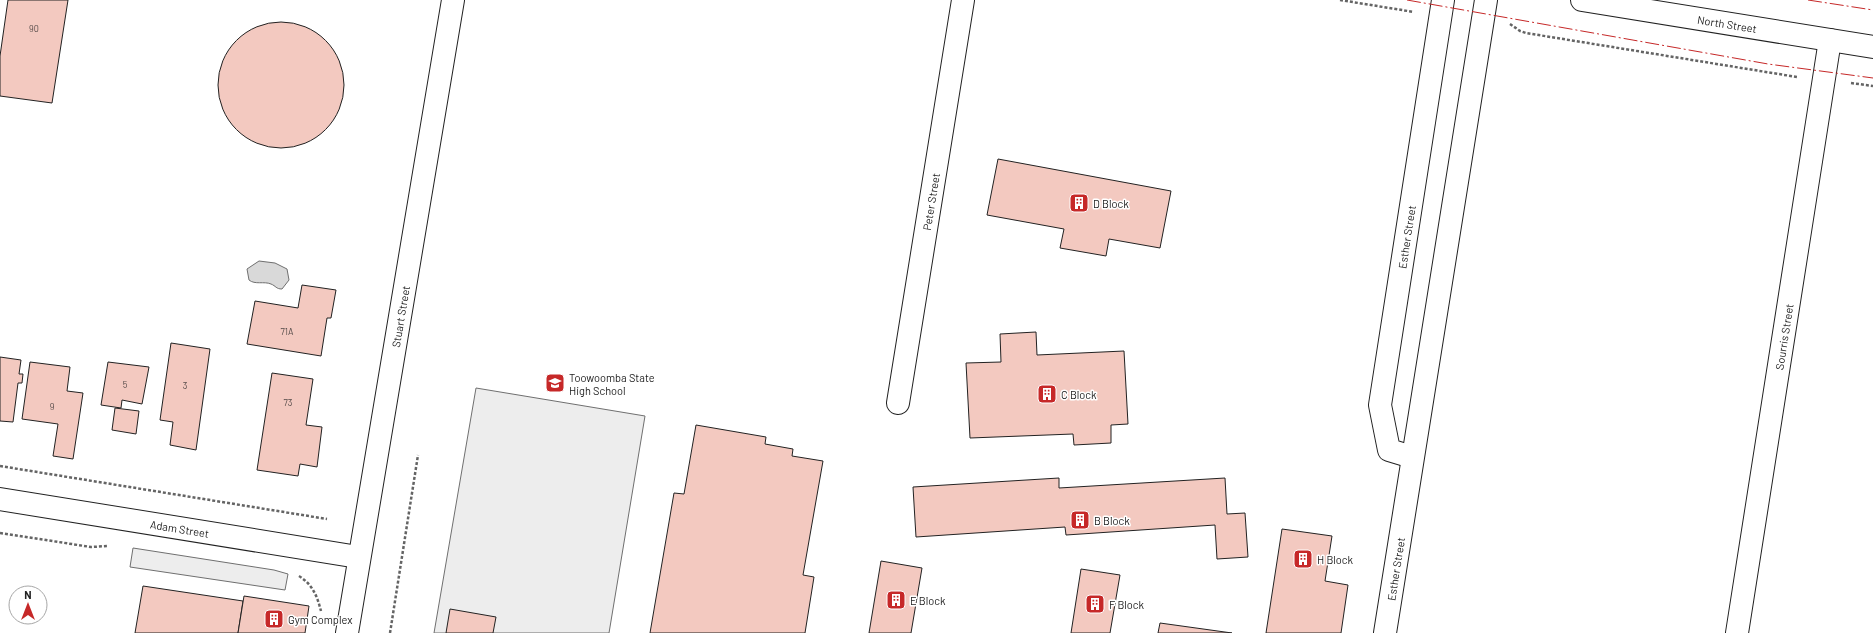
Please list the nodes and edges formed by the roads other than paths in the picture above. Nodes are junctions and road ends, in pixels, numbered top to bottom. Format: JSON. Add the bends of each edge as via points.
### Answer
{"nodes":[{"id":1,"x":453,"y":0,"type":"edge"},
{"id":2,"x":963,"y":0,"type":"edge"},
{"id":3,"x":1443,"y":0,"type":"edge"},
{"id":4,"x":1486,"y":0,"type":"edge"},
{"id":5,"x":1582,"y":0,"type":"edge"},
{"id":6,"x":1830,"y":40,"type":"junction"},
{"id":7,"x":1873,"y":47,"type":"edge"},
{"id":8,"x":898,"y":403,"type":"dead end"},
{"id":9,"x":1412,"y":457,"type":"junction"},
{"id":10,"x":0,"y":499,"type":"edge"},
{"id":11,"x":358,"y":557,"type":"junction"},
{"id":12,"x":347,"y":633,"type":"edge"},
{"id":13,"x":1385,"y":633,"type":"edge"},
{"id":14,"x":1737,"y":633,"type":"edge"}],
"edges":[{"from":1,"to":11,"type":"street","name":"Stuart Street"},
{"from":2,"to":8,"type":"street","name":"Peter Street"},
{"from":3,"to":9,"type":"street","name":"Esther Street","via":[[1380,405],[1389,450]]},
{"from":4,"to":9,"type":"street","name":"Esther Street"},
{"from":5,"to":6,"type":"street","name":"North Street"},
{"from":6,"to":7,"type":"street","name":"North Street"},
{"from":6,"to":14,"type":"street","name":"Sourris Street"},
{"from":9,"to":13,"type":"street","name":"Esther Street"},
{"from":10,"to":11,"type":"street","name":"Adam Street"},
{"from":11,"to":12,"type":"street","name":"Stuart Street"}]}
